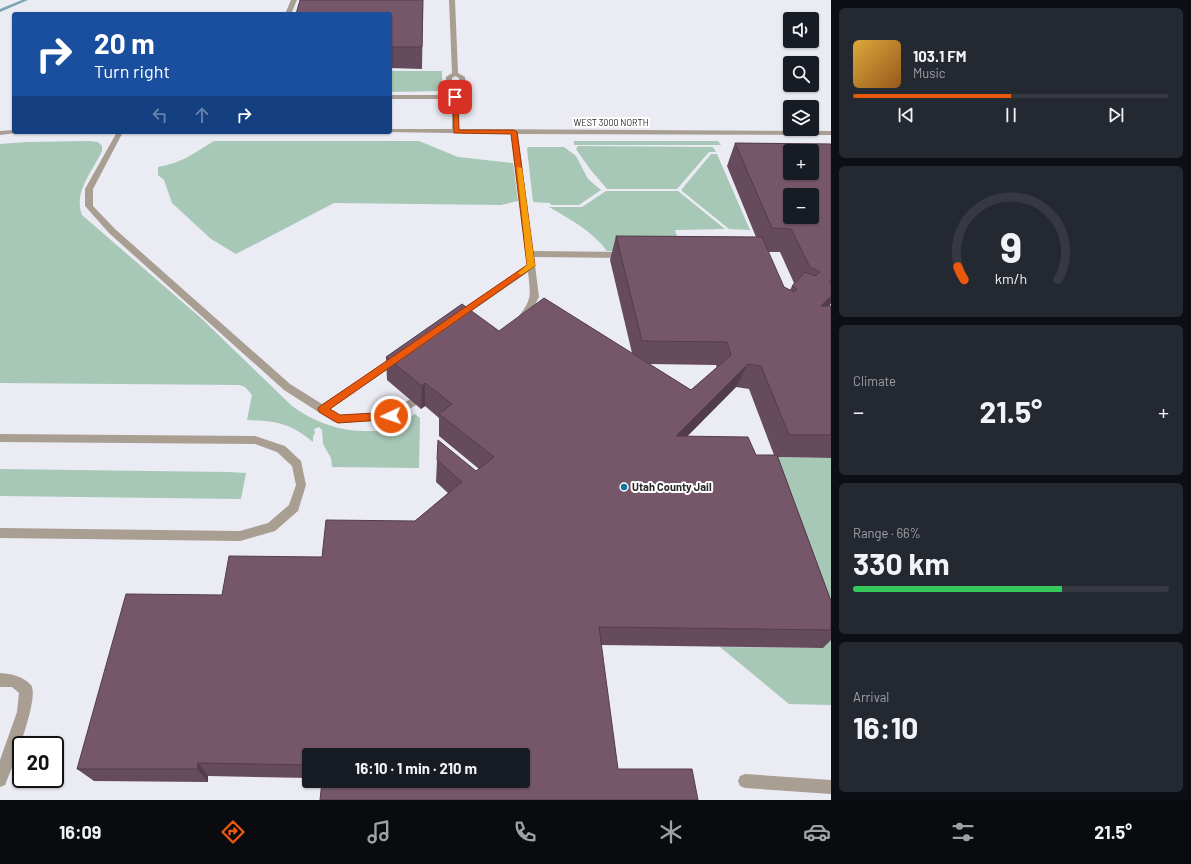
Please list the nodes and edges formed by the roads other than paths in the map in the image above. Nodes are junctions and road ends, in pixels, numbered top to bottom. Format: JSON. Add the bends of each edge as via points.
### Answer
{"nodes":[{"id":1,"x":294,"y":0,"type":"edge"},
{"id":2,"x":452,"y":0,"type":"edge"},
{"id":3,"x":289,"y":12,"type":"edge"},
{"id":4,"x":455,"y":74,"type":"junction"},
{"id":5,"x":455,"y":95,"type":"junction"},
{"id":6,"x":392,"y":97,"type":"edge"},
{"id":7,"x":392,"y":131,"type":"edge"},
{"id":8,"x":12,"y":132,"type":"edge"},
{"id":9,"x":456,"y":132,"type":"junction"},
{"id":10,"x":514,"y":132,"type":"junction"},
{"id":11,"x":0,"y":133,"type":"edge"},
{"id":12,"x":831,"y":133,"type":"edge"},
{"id":13,"x":119,"y":134,"type":"edge"},
{"id":14,"x":530,"y":254,"type":"junction"},
{"id":15,"x":631,"y":255,"type":"edge"},
{"id":16,"x":531,"y":266,"type":"junction"},
{"id":17,"x":452,"y":321,"type":"edge"},
{"id":18,"x":514,"y":326,"type":"edge"},
{"id":19,"x":408,"y":351,"type":"edge"},
{"id":20,"x":412,"y":402,"type":"edge"},
{"id":21,"x":323,"y":409,"type":"junction"},
{"id":22,"x":0,"y":438,"type":"edge"},
{"id":23,"x":0,"y":533,"type":"edge"},
{"id":24,"x":0,"y":680,"type":"edge"},
{"id":25,"x":0,"y":780,"type":"edge"},
{"id":26,"x":745,"y":781,"type":"dead end"},
{"id":27,"x":831,"y":787,"type":"edge"}],
"edges":[{"from":1,"to":3,"type":"street"},
{"from":2,"to":4,"type":"street"},
{"from":4,"to":5,"type":"street","via":[[449,77],[450,89]]},
{"from":4,"to":5,"type":"street","via":[[462,77],[463,89]]},
{"from":5,"to":6,"type":"street"},
{"from":5,"to":9,"type":"street"},
{"from":7,"to":9,"type":"street","name":"WEST 3000 NORTH"},
{"from":8,"to":11,"type":"street"},
{"from":9,"to":10,"type":"street","name":"WEST 3000 NORTH"},
{"from":10,"to":12,"type":"street","name":"WEST 3000 NORTH"},
{"from":10,"to":14,"type":"street"},
{"from":13,"to":21,"type":"street","via":[[90,189],[89,206],[112,231],[287,387]]},
{"from":14,"to":15,"type":"street"},
{"from":14,"to":16,"type":"street"},
{"from":16,"to":17,"type":"street"},
{"from":16,"to":18,"type":"street","via":[[535,297],[524,318]]},
{"from":19,"to":21,"type":"street"},
{"from":20,"to":21,"type":"street","via":[[391,416],[338,419]]},
{"from":22,"to":23,"type":"street","via":[[255,440],[281,449],[297,464],[301,485],[294,508],[271,527],[240,536]]},
{"from":24,"to":25,"type":"street","via":[[14,681],[26,690],[24,712]]},
{"from":26,"to":27,"type":"street"}]}
